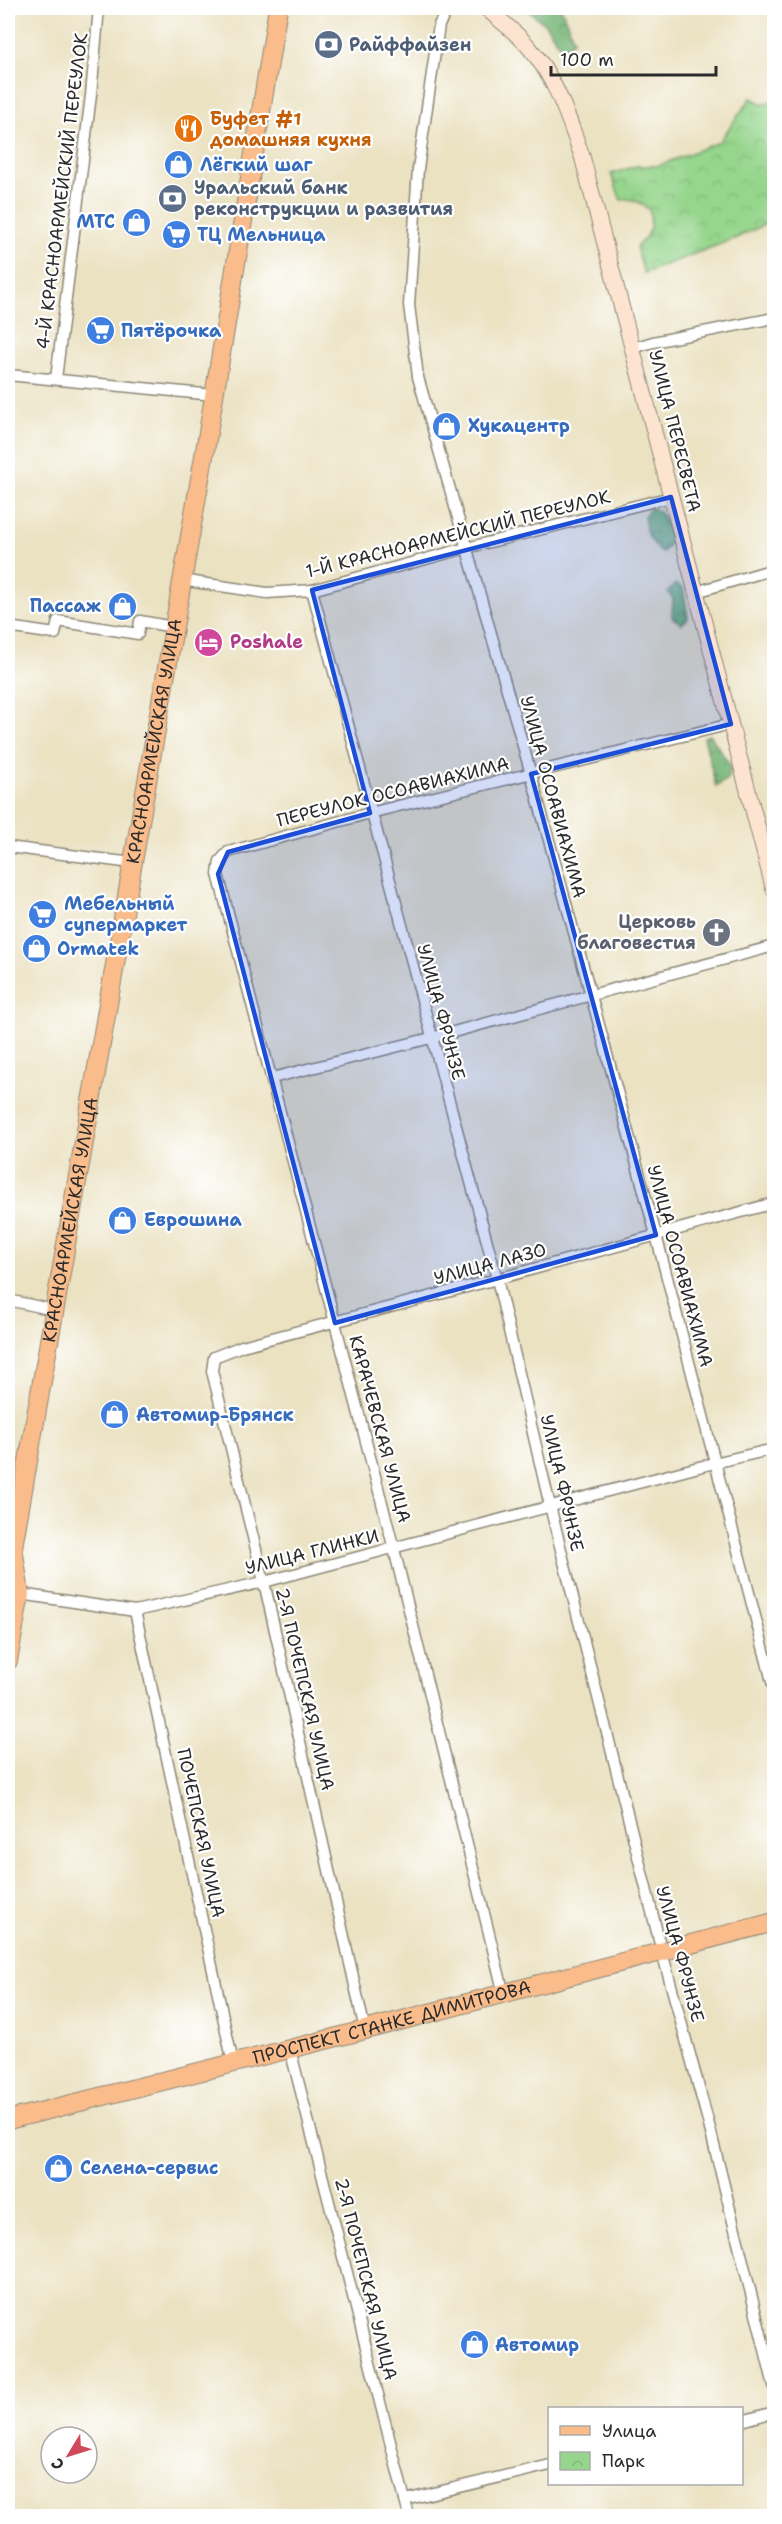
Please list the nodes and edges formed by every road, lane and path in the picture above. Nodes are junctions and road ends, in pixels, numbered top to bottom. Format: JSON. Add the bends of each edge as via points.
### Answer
{"nodes":[{"id":1,"x":99,"y":8,"type":"edge"},
{"id":2,"x":278,"y":8,"type":"edge"},
{"id":3,"x":486,"y":8,"type":"edge"},
{"id":4,"x":447,"y":9,"type":"edge"},
{"id":5,"x":774,"y":318,"type":"edge"},
{"id":6,"x":633,"y":348,"type":"junction"},
{"id":7,"x":8,"y":375,"type":"edge"},
{"id":8,"x":56,"y":379,"type":"junction"},
{"id":9,"x":214,"y":395,"type":"junction"},
{"id":10,"x":671,"y":497,"type":"junction"},
{"id":11,"x":466,"y":548,"type":"junction"},
{"id":12,"x":774,"y":569,"type":"edge"},
{"id":13,"x":181,"y":580,"type":"junction"},
{"id":14,"x":312,"y":590,"type":"junction"},
{"id":15,"x":696,"y":592,"type":"junction"},
{"id":16,"x":8,"y":627,"type":"edge"},
{"id":17,"x":173,"y":627,"type":"junction"},
{"id":18,"x":731,"y":724,"type":"junction"},
{"id":19,"x":531,"y":774,"type":"junction"},
{"id":20,"x":370,"y":813,"type":"junction"},
{"id":21,"x":8,"y":847,"type":"edge"},
{"id":22,"x":769,"y":847,"type":"edge"},
{"id":23,"x":132,"y":863,"type":"junction"},
{"id":24,"x":218,"y":874,"type":"joint"},
{"id":25,"x":774,"y":890,"type":"edge"},
{"id":26,"x":774,"y":946,"type":"edge"},
{"id":27,"x":590,"y":994,"type":"junction"},
{"id":28,"x":431,"y":1038,"type":"junction"},
{"id":29,"x":272,"y":1078,"type":"junction"},
{"id":30,"x":774,"y":1203,"type":"edge"},
{"id":31,"x":656,"y":1235,"type":"junction"},
{"id":32,"x":497,"y":1279,"type":"junction"},
{"id":33,"x":8,"y":1300,"type":"edge"},
{"id":34,"x":54,"y":1310,"type":"junction"},
{"id":35,"x":335,"y":1323,"type":"junction"},
{"id":36,"x":214,"y":1357,"type":"joint"},
{"id":37,"x":774,"y":1449,"type":"edge"},
{"id":38,"x":714,"y":1463,"type":"junction"},
{"id":39,"x":550,"y":1506,"type":"junction"},
{"id":40,"x":394,"y":1549,"type":"junction"},
{"id":41,"x":10,"y":1553,"type":"edge"},
{"id":42,"x":264,"y":1582,"type":"junction"},
{"id":43,"x":20,"y":1594,"type":"junction"},
{"id":44,"x":135,"y":1611,"type":"junction"},
{"id":45,"x":8,"y":1661,"type":"edge"},
{"id":46,"x":774,"y":1689,"type":"edge"},
{"id":47,"x":774,"y":1922,"type":"edge"},
{"id":48,"x":662,"y":1952,"type":"junction"},
{"id":49,"x":504,"y":1994,"type":"junction"},
{"id":50,"x":365,"y":2030,"type":"junction"},
{"id":51,"x":290,"y":2049,"type":"junction"},
{"id":52,"x":233,"y":2062,"type":"junction"},
{"id":53,"x":8,"y":2120,"type":"edge"},
{"id":54,"x":774,"y":2386,"type":"edge"},
{"id":55,"x":774,"y":2412,"type":"edge"},
{"id":56,"x":743,"y":2420,"type":"edge"},
{"id":57,"x":548,"y":2465,"type":"edge"},
{"id":58,"x":405,"y":2500,"type":"junction"},
{"id":59,"x":409,"y":2517,"type":"edge"}],
"edges":[{"from":1,"to":8,"type":"street","name":"4-Й КРАСНОАРМЕЙСКИЙ ПЕРЕУЛОК"},
{"from":2,"to":9,"type":"main road","name":"КРАСНОАРМЕЙСКАЯ УЛИЦА"},
{"from":3,"to":6,"type":"main road","name":"УЛИЦА ПЕРЕСВЕТА","via":[[526,44],[554,84],[582,156]]},
{"from":4,"to":11,"type":"street","name":"УЛИЦА ОСОАВИАХИМА","via":[[440,25],[418,169],[409,305],[418,377]]},
{"from":5,"to":6,"type":"street"},
{"from":6,"to":10,"type":"main road","name":"УЛИЦА ПЕРЕСВЕТА"},
{"from":7,"to":8,"type":"street"},
{"from":8,"to":9,"type":"street"},
{"from":9,"to":13,"type":"main road","name":"КРАСНОАРМЕЙСКАЯ УЛИЦА"},
{"from":10,"to":11,"type":"street","name":"1-Й КРАСНОАРМЕЙСКИЙ ПЕРЕУЛОК"},
{"from":10,"to":15,"type":"main road","name":"УЛИЦА ПЕРЕСВЕТА"},
{"from":11,"to":14,"type":"street","name":"1-Й КРАСНОАРМЕЙСКИЙ ПЕРЕУЛОК"},
{"from":11,"to":19,"type":"street","name":"УЛИЦА ОСОАВИАХИМА"},
{"from":12,"to":15,"type":"street"},
{"from":13,"to":14,"type":"street","name":"1-Й КРАСНОАРМЕЙСКИЙ ПЕРЕУЛОК","via":[[267,593]]},
{"from":13,"to":17,"type":"main road","name":"КРАСНОАРМЕЙСКАЯ УЛИЦА"},
{"from":14,"to":20,"type":"street","name":"УЛИЦА ФРУНЗЕ"},
{"from":15,"to":18,"type":"main road","name":"УЛИЦА ПЕРЕСВЕТА"},
{"from":16,"to":17,"type":"street","via":[[55,634],[58,621],[138,634],[140,621]]},
{"from":17,"to":23,"type":"main road","name":"КРАСНОАРМЕЙСКАЯ УЛИЦА"},
{"from":18,"to":19,"type":"street","name":"ПЕРЕУЛОК ОСОАВИАХИМА"},
{"from":18,"to":22,"type":"main road","name":"УЛИЦА ПЕРЕСВЕТА"},
{"from":19,"to":20,"type":"street","name":"ПЕРЕУЛОК ОСОАВИАХИМА"},
{"from":19,"to":27,"type":"street","name":"УЛИЦА ОСОАВИАХИМА"},
{"from":20,"to":24,"type":"street","name":"ПЕРЕУЛОК ОСОАВИАХИМА","via":[[228,852],[220,861]]},
{"from":20,"to":28,"type":"street","name":"УЛИЦА ФРУНЗЕ"},
{"from":21,"to":23,"type":"street"},
{"from":22,"to":25,"type":"main road","name":"УЛИЦА ПЕРЕСВЕТА"},
{"from":23,"to":34,"type":"main road","name":"КРАСНОАРМЕЙСКАЯ УЛИЦА"},
{"from":24,"to":29,"type":"street","name":"КАРАЧЕВСКАЯ УЛИЦА"},
{"from":26,"to":27,"type":"street"},
{"from":27,"to":28,"type":"street"},
{"from":27,"to":31,"type":"street","name":"УЛИЦА ОСОАВИАХИМА"},
{"from":28,"to":29,"type":"street"},
{"from":28,"to":32,"type":"street","name":"УЛИЦА ФРУНЗЕ"},
{"from":29,"to":35,"type":"street","name":"КАРАЧЕВСКАЯ УЛИЦА"},
{"from":30,"to":31,"type":"street","name":"УЛИЦА ЛАЗО"},
{"from":31,"to":32,"type":"street","name":"УЛИЦА ЛАЗО"},
{"from":31,"to":38,"type":"street","name":"УЛИЦА ОСОАВИАХИМА"},
{"from":32,"to":35,"type":"street","name":"УЛИЦА ЛАЗО"},
{"from":32,"to":39,"type":"street","name":"УЛИЦА ФРУНЗЕ"},
{"from":33,"to":34,"type":"street"},
{"from":34,"to":41,"type":"main road","name":"КРАСНОАРМЕЙСКАЯ УЛИЦА"},
{"from":35,"to":36,"type":"street","name":"УЛИЦА ЛАЗО","via":[[242,1346]]},
{"from":35,"to":40,"type":"street","name":"КАРАЧЕВСКАЯ УЛИЦА"},
{"from":36,"to":42,"type":"street","name":"2-Я ПОЧЕПСКАЯ УЛИЦА","via":[[212,1371]]},
{"from":37,"to":38,"type":"street","name":"УЛИЦА ГЛИНКИ"},
{"from":38,"to":39,"type":"street","name":"УЛИЦА ГЛИНКИ"},
{"from":38,"to":46,"type":"street","name":"УЛИЦА ОСОАВИАХИМА"},
{"from":39,"to":40,"type":"street","name":"УЛИЦА ГЛИНКИ"},
{"from":39,"to":48,"type":"street","name":"УЛИЦА ФРУНЗЕ"},
{"from":40,"to":42,"type":"street","name":"УЛИЦА ГЛИНКИ"},
{"from":40,"to":49,"type":"street","name":"КАРАЧЕВСКАЯ УЛИЦА"},
{"from":41,"to":43,"type":"main road","name":"КРАСНОАРМЕЙСКАЯ УЛИЦА"},
{"from":42,"to":44,"type":"street","name":"УЛИЦА ГЛИНКИ"},
{"from":42,"to":50,"type":"street","name":"2-Я ПОЧЕПСКАЯ УЛИЦА"},
{"from":43,"to":44,"type":"street"},
{"from":43,"to":45,"type":"main road","name":"КРАСНОАРМЕЙСКАЯ УЛИЦА"},
{"from":44,"to":52,"type":"street","name":"ПОЧЕПСКАЯ УЛИЦА"},
{"from":47,"to":48,"type":"main road","name":"ПРОСПЕКТ СТАНКЕ ДИМИТРОВА"},
{"from":48,"to":49,"type":"main road","name":"ПРОСПЕКТ СТАНКЕ ДИМИТРОВА"},
{"from":48,"to":54,"type":"street","name":"УЛИЦА ФРУНЗЕ"},
{"from":49,"to":50,"type":"main road","name":"ПРОСПЕКТ СТАНКЕ ДИМИТРОВА"},
{"from":50,"to":51,"type":"main road","name":"ПРОСПЕКТ СТАНКЕ ДИМИТРОВА"},
{"from":51,"to":52,"type":"main road","name":"ПРОСПЕКТ СТАНКЕ ДИМИТРОВА"},
{"from":51,"to":58,"type":"street","name":"2-Я ПОЧЕПСКАЯ УЛИЦА"},
{"from":52,"to":53,"type":"main road","name":"ПРОСПЕКТ СТАНКЕ ДИМИТРОВА"},
{"from":55,"to":56,"type":"street"},
{"from":57,"to":58,"type":"street"},
{"from":58,"to":59,"type":"street","name":"2-Я ПОЧЕПСКАЯ УЛИЦА"}]}
